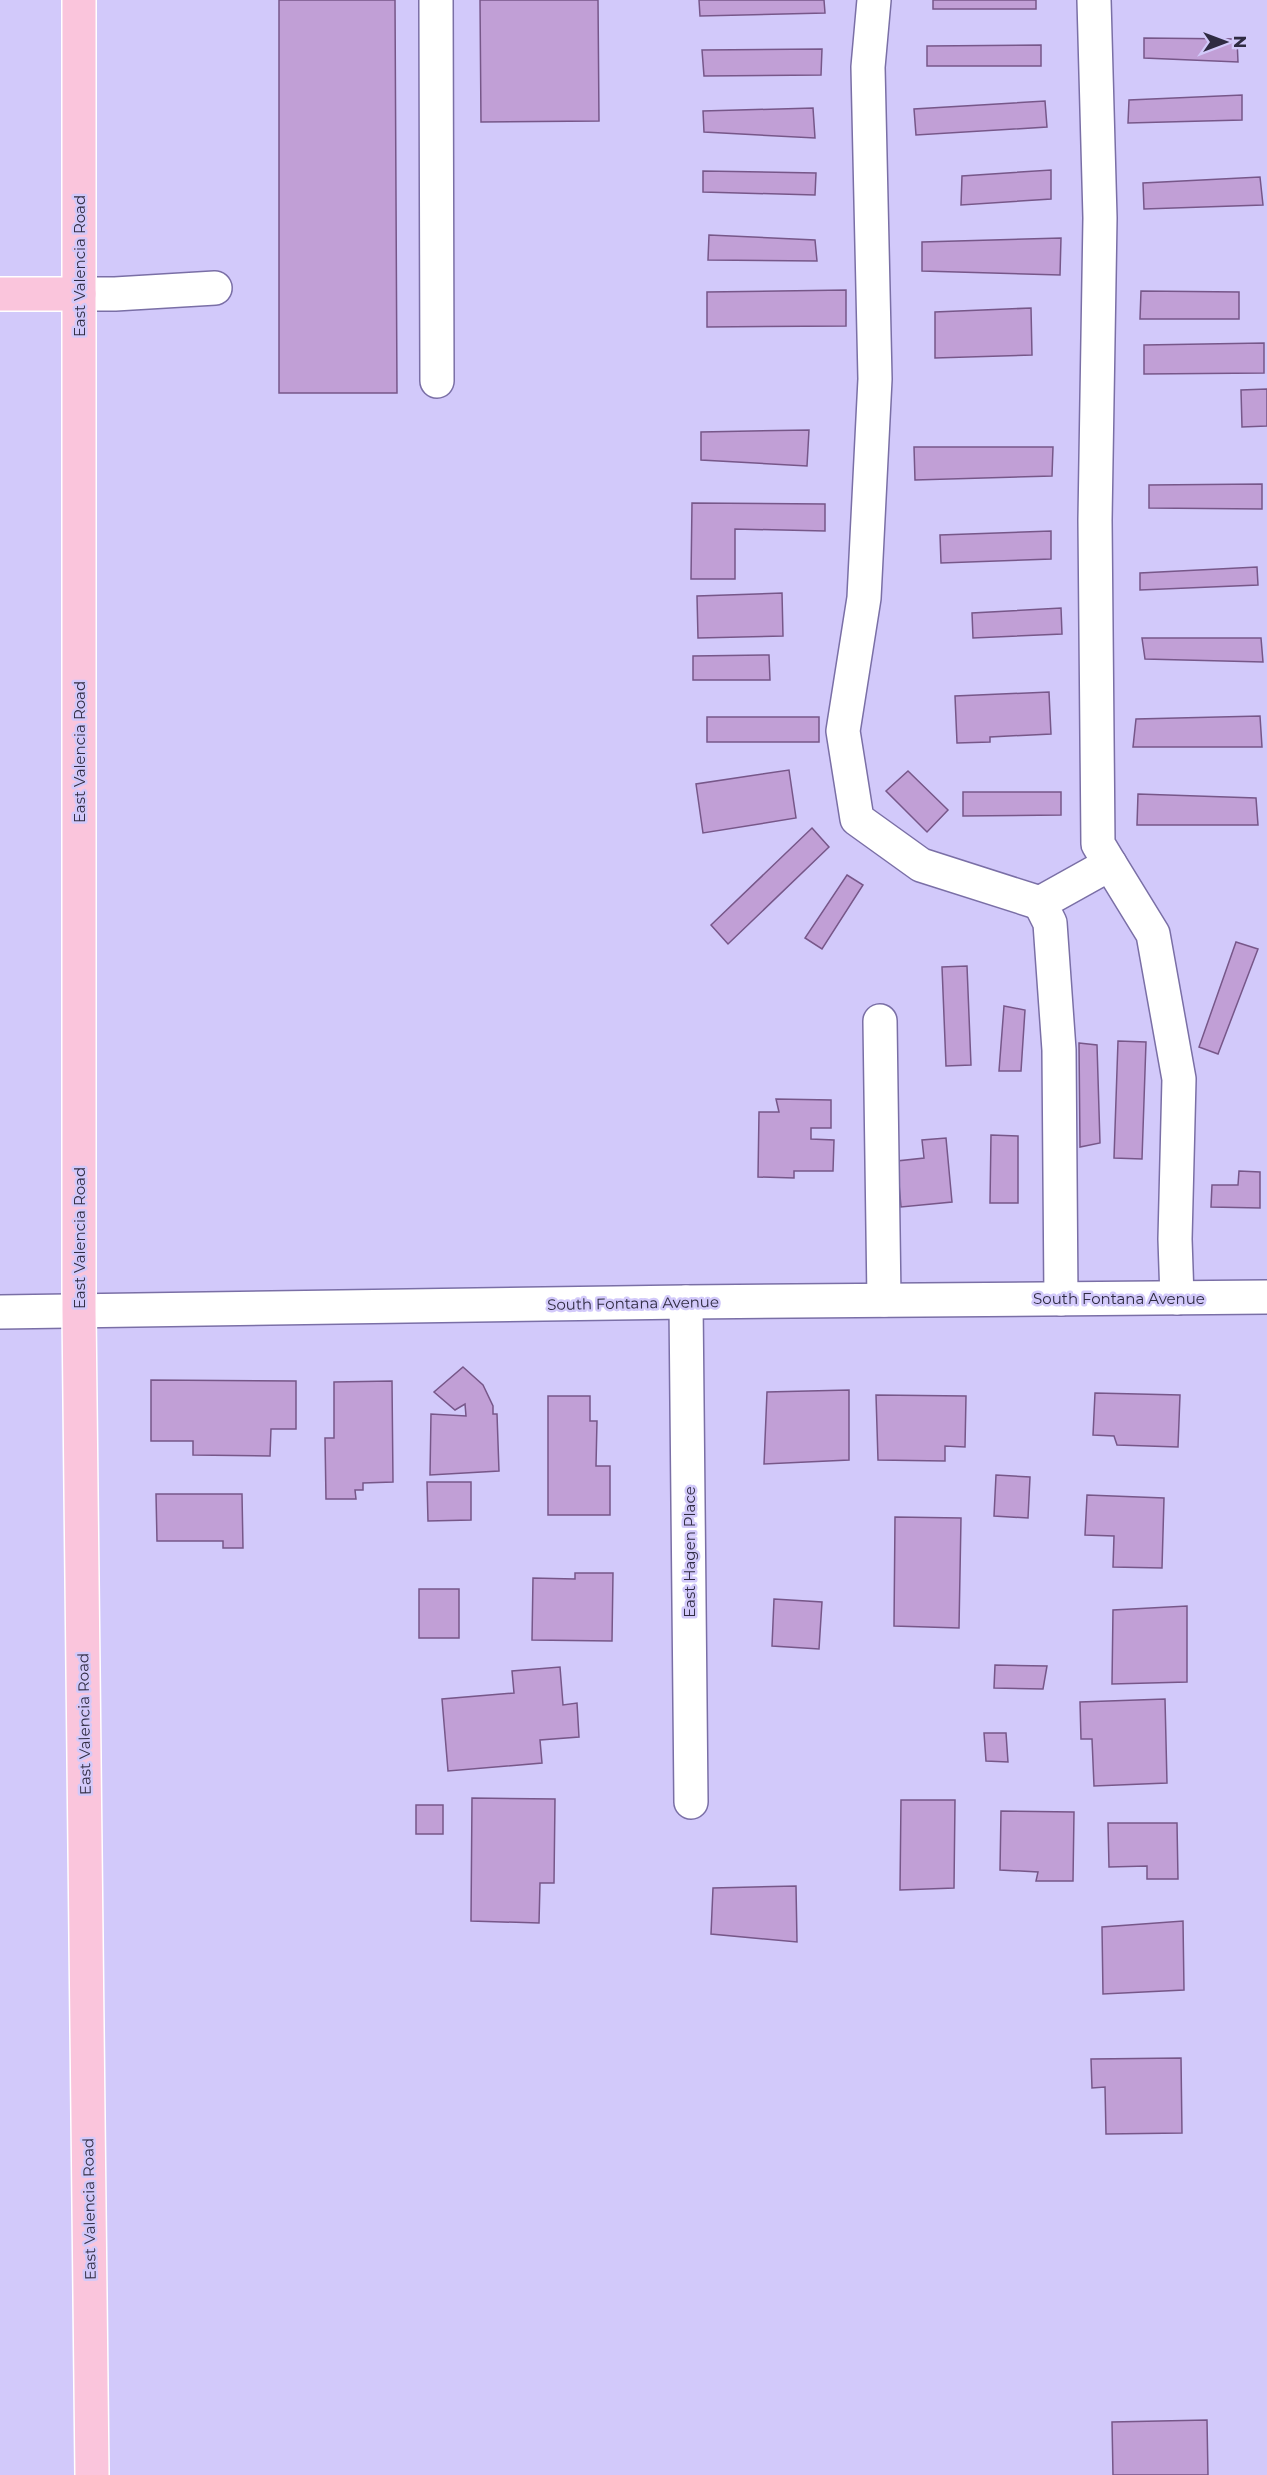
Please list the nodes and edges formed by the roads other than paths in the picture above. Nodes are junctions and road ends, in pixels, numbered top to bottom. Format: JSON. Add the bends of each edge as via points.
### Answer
{"nodes":[{"id":1,"x":79,"y":0,"type":"edge"},
{"id":2,"x":436,"y":0,"type":"edge"},
{"id":3,"x":874,"y":0,"type":"edge"},
{"id":4,"x":1094,"y":0,"type":"edge"},
{"id":5,"x":215,"y":288,"type":"dead end"},
{"id":6,"x":0,"y":294,"type":"edge"},
{"id":7,"x":79,"y":294,"type":"junction"},
{"id":8,"x":437,"y":381,"type":"dead end"},
{"id":9,"x":1110,"y":864,"type":"junction"},
{"id":10,"x":1041,"y":903,"type":"junction"},
{"id":11,"x":880,"y":1021,"type":"dead end"},
{"id":12,"x":1267,"y":1297,"type":"edge"},
{"id":13,"x":1177,"y":1298,"type":"junction"},
{"id":14,"x":1061,"y":1299,"type":"junction"},
{"id":15,"x":884,"y":1300,"type":"junction"},
{"id":16,"x":687,"y":1302,"type":"junction"},
{"id":17,"x":79,"y":1311,"type":"junction"},
{"id":18,"x":0,"y":1312,"type":"edge"},
{"id":19,"x":690,"y":1802,"type":"dead end"},
{"id":20,"x":92,"y":2475,"type":"edge"}],
"edges":[{"from":1,"to":7,"type":"main road","name":"East Valencia Road"},
{"from":2,"to":8,"type":"street"},
{"from":3,"to":10,"type":"street","via":[[868,67],[875,379],[864,598],[843,731],[857,819],[921,866]]},
{"from":4,"to":9,"type":"street","via":[[1100,218],[1095,520],[1098,844]]},
{"from":5,"to":7,"type":"street"},
{"from":6,"to":7,"type":"main road"},
{"from":7,"to":17,"type":"main road","name":"East Valencia Road"},
{"from":9,"to":10,"type":"street"},
{"from":9,"to":13,"type":"street","via":[[1153,934],[1179,1079]]},
{"from":10,"to":14,"type":"street","via":[[1050,923],[1059,1050]]},
{"from":11,"to":15,"type":"street"},
{"from":12,"to":13,"type":"street","name":"South Fontana Avenue"},
{"from":13,"to":14,"type":"street","name":"South Fontana Avenue"},
{"from":14,"to":15,"type":"street","name":"South Fontana Avenue"},
{"from":15,"to":16,"type":"street","name":"South Fontana Avenue"},
{"from":16,"to":17,"type":"street","name":"South Fontana Avenue"},
{"from":16,"to":19,"type":"street","name":"East Hagen Place"},
{"from":17,"to":18,"type":"street","name":"South Fontana Avenue"},
{"from":17,"to":20,"type":"main road","name":"East Valencia Road"}]}
